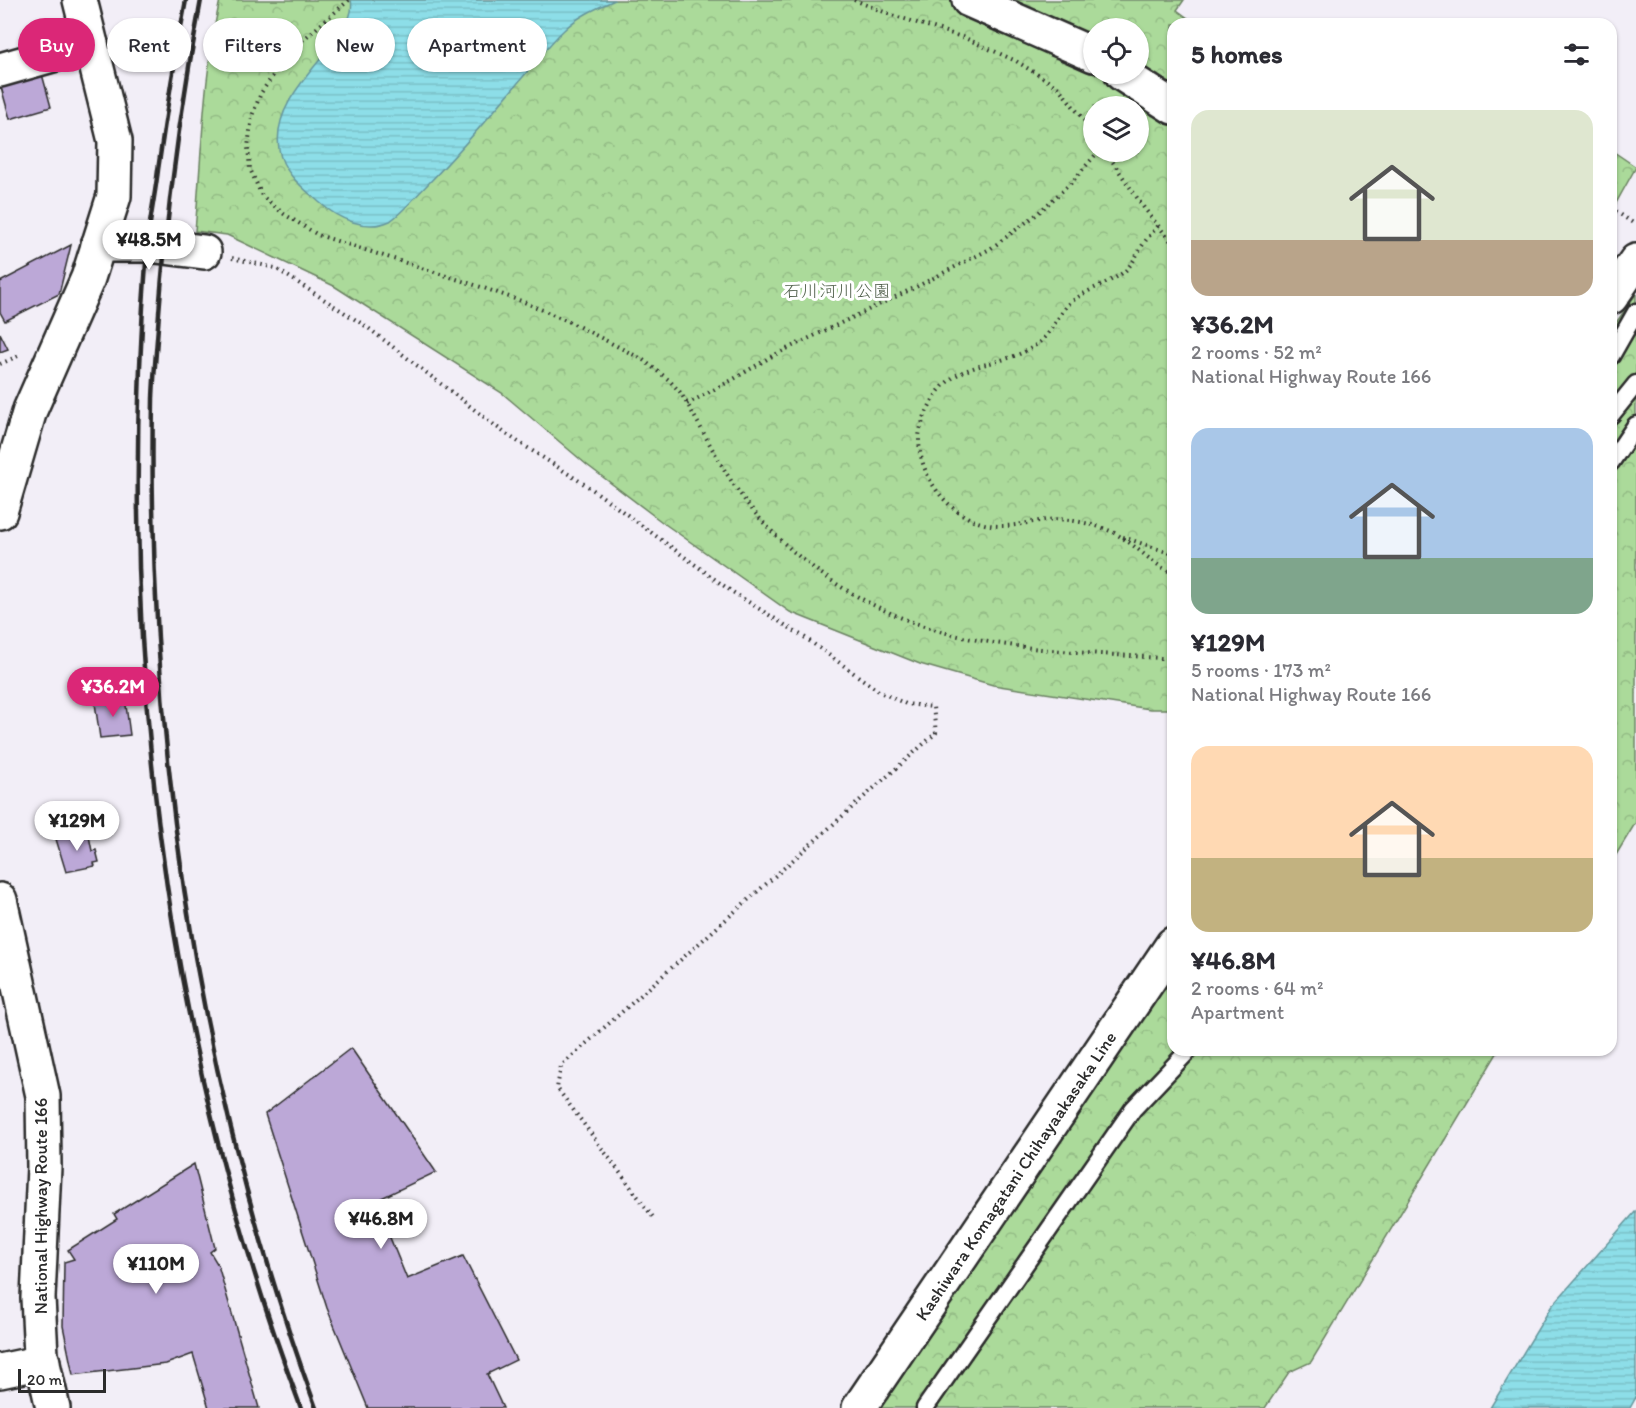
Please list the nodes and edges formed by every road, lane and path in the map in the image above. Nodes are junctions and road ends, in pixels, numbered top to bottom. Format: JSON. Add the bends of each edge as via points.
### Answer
{"nodes":[{"id":1,"x":80,"y":0,"type":"edge"},
{"id":2,"x":349,"y":0,"type":"edge"},
{"id":3,"x":854,"y":0,"type":"edge"},
{"id":4,"x":969,"y":0,"type":"edge"},
{"id":5,"x":84,"y":18,"type":"edge"},
{"id":6,"x":1083,"y":49,"type":"edge"},
{"id":7,"x":95,"y":60,"type":"edge"},
{"id":8,"x":18,"y":65,"type":"edge"},
{"id":9,"x":0,"y":70,"type":"edge"},
{"id":10,"x":1137,"y":84,"type":"edge"},
{"id":11,"x":1167,"y":103,"type":"edge"},
{"id":12,"x":1083,"y":119,"type":"edge"},
{"id":13,"x":1089,"y":162,"type":"edge"},
{"id":14,"x":1113,"y":162,"type":"edge"},
{"id":15,"x":1617,"y":212,"type":"edge"},
{"id":16,"x":1633,"y":223,"type":"dead end"},
{"id":17,"x":1158,"y":226,"type":"junction"},
{"id":18,"x":1167,"y":237,"type":"edge"},
{"id":19,"x":98,"y":245,"type":"junction"},
{"id":20,"x":204,"y":252,"type":"joint"},
{"id":21,"x":1636,"y":261,"type":"edge"},
{"id":22,"x":1617,"y":288,"type":"edge"},
{"id":23,"x":1636,"y":312,"type":"edge"},
{"id":24,"x":1617,"y":345,"type":"edge"},
{"id":25,"x":1636,"y":384,"type":"edge"},
{"id":26,"x":687,"y":404,"type":"junction"},
{"id":27,"x":1617,"y":408,"type":"edge"},
{"id":28,"x":1636,"y":425,"type":"edge"},
{"id":29,"x":1617,"y":453,"type":"edge"},
{"id":30,"x":0,"y":512,"type":"edge"},
{"id":31,"x":1120,"y":536,"type":"junction"},
{"id":32,"x":1167,"y":552,"type":"edge"},
{"id":33,"x":1167,"y":569,"type":"edge"},
{"id":34,"x":1167,"y":659,"type":"edge"},
{"id":35,"x":0,"y":900,"type":"edge"},
{"id":36,"x":1167,"y":953,"type":"edge"},
{"id":37,"x":1183,"y":1056,"type":"edge"},
{"id":38,"x":653,"y":1217,"type":"dead end"},
{"id":39,"x":43,"y":1362,"type":"junction"},
{"id":40,"x":0,"y":1371,"type":"edge"},
{"id":41,"x":53,"y":1408,"type":"edge"},
{"id":42,"x":859,"y":1408,"type":"edge"},
{"id":43,"x":925,"y":1408,"type":"edge"}],
"edges":[{"from":1,"to":5,"type":"main road"},
{"from":2,"to":26,"type":"path","via":[[298,44],[261,93],[252,116],[248,147],[250,169],[262,196],[318,235],[514,299],[568,321],[642,359],[669,380]]},
{"from":3,"to":12,"type":"path","via":[[998,51],[1059,88]]},
{"from":4,"to":6,"type":"main road"},
{"from":7,"to":19,"type":"main road","via":[[116,141],[114,196]]},
{"from":8,"to":9,"type":"main road"},
{"from":10,"to":11,"type":"main road"},
{"from":13,"to":26,"type":"path","via":[[1036,215],[990,249],[774,355]]},
{"from":14,"to":17,"type":"path"},
{"from":15,"to":16,"type":"path"},
{"from":17,"to":18,"type":"path"},
{"from":17,"to":31,"type":"path","via":[[1125,271],[1069,304],[1040,342],[1023,354],[970,369],[943,386],[924,417],[919,438],[931,482],[953,508],[969,518],[1003,527],[1069,520],[1099,526]]},
{"from":19,"to":20,"type":"main road","via":[[148,245]]},
{"from":19,"to":30,"type":"main road","via":[[88,278],[30,410]]},
{"from":20,"to":38,"type":"path","via":[[275,268],[367,327],[506,434],[592,489],[731,591],[880,692],[906,704],[933,707],[936,733],[561,1066],[557,1088]]},
{"from":21,"to":22,"type":"main road"},
{"from":23,"to":24,"type":"lane"},
{"from":25,"to":27,"type":"lane"},
{"from":26,"to":34,"type":"path","via":[[750,507],[785,546],[842,588],[920,625],[982,641]]},
{"from":28,"to":29,"type":"lane"},
{"from":31,"to":32,"type":"path"},
{"from":31,"to":33,"type":"path"},
{"from":35,"to":39,"type":"main road","name":"National Highway Route 166","via":[[43,1096],[38,1298]]},
{"from":36,"to":42,"type":"main road","name":"Kashiwara Komagatani Chihayaakasaka Line"},
{"from":37,"to":43,"type":"lane","via":[[1133,1109]]},
{"from":39,"to":40,"type":"main road"},
{"from":39,"to":41,"type":"main road","name":"National Highway Route 166"}]}
